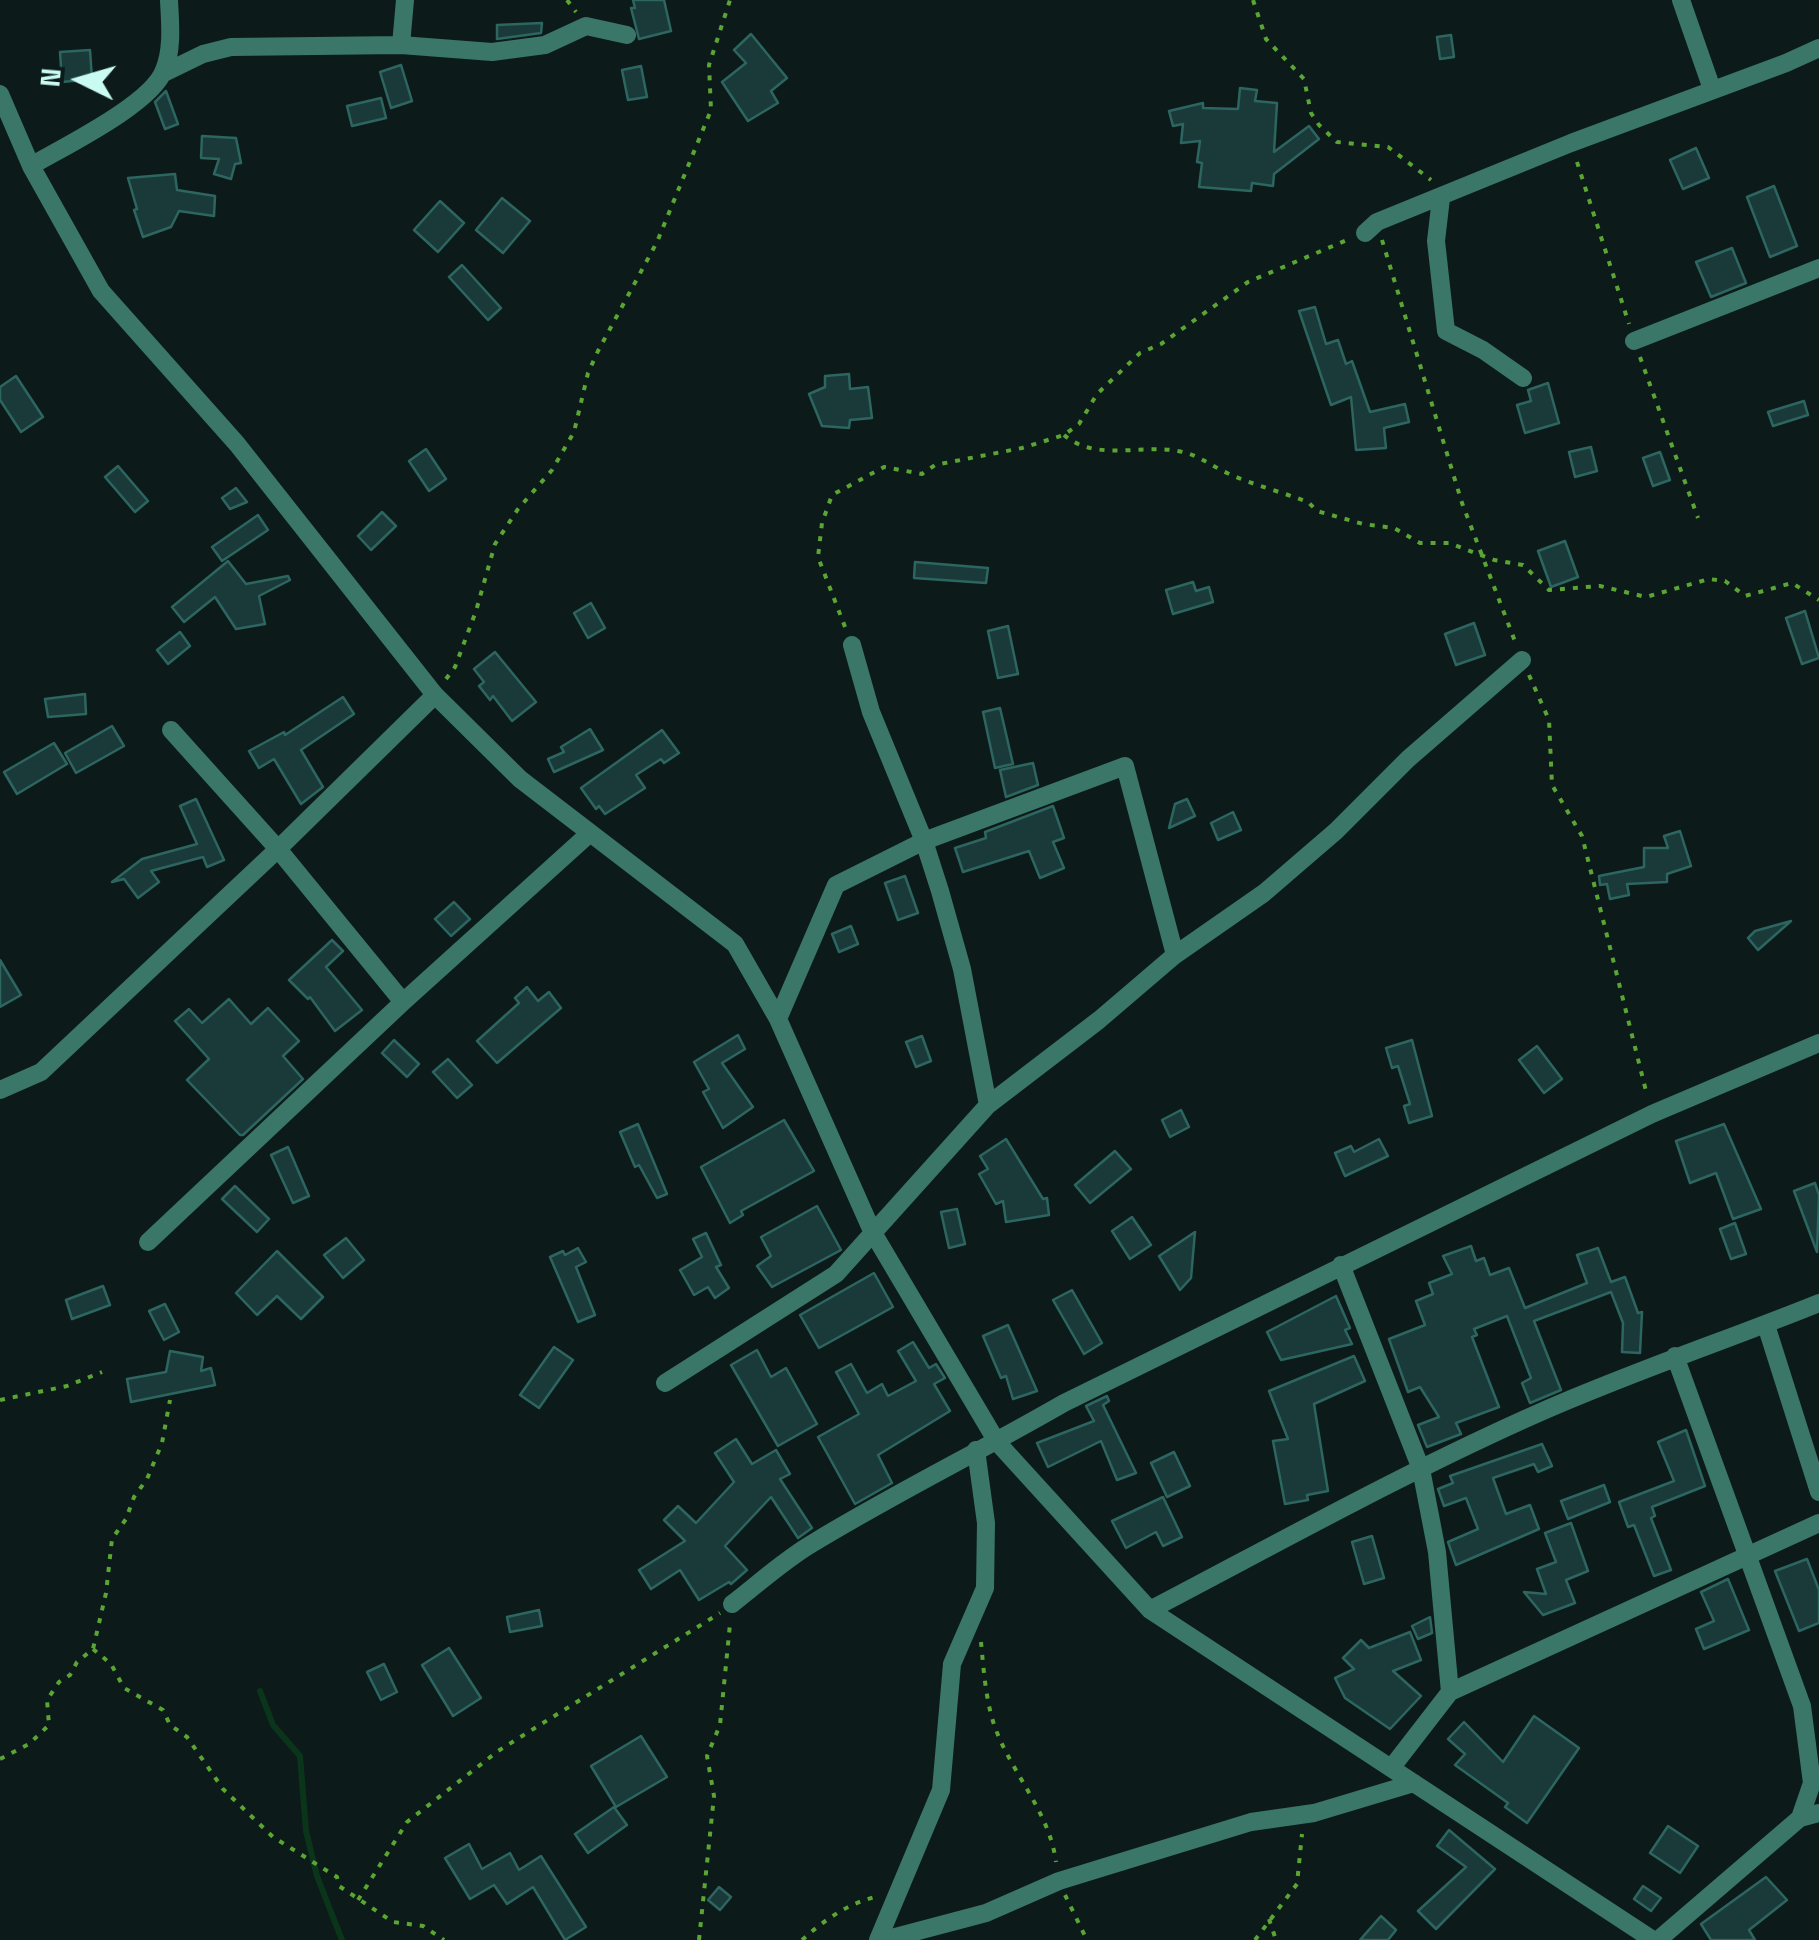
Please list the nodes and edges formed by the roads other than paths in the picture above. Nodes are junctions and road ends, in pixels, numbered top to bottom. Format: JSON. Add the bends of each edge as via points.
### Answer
{"nodes":[{"id":1,"x":169,"y":0,"type":"edge"},
{"id":2,"x":404,"y":0,"type":"edge"},
{"id":3,"x":1681,"y":0,"type":"edge"},
{"id":4,"x":627,"y":36,"type":"dead end"},
{"id":5,"x":401,"y":45,"type":"junction"},
{"id":6,"x":1819,"y":48,"type":"edge"},
{"id":7,"x":164,"y":73,"type":"junction"},
{"id":8,"x":1712,"y":89,"type":"junction"},
{"id":9,"x":0,"y":94,"type":"edge"},
{"id":10,"x":32,"y":166,"type":"junction"},
{"id":11,"x":1437,"y":190,"type":"junction"},
{"id":12,"x":1365,"y":233,"type":"road end"},
{"id":13,"x":1819,"y":268,"type":"edge"},
{"id":14,"x":1634,"y":341,"type":"dead end"},
{"id":15,"x":1523,"y":378,"type":"dead end"},
{"id":16,"x":852,"y":645,"type":"road end"},
{"id":17,"x":1522,"y":660,"type":"dead end"},
{"id":18,"x":434,"y":695,"type":"junction"},
{"id":19,"x":171,"y":730,"type":"dead end"},
{"id":20,"x":590,"y":833,"type":"junction"},
{"id":21,"x":924,"y":841,"type":"junction"},
{"id":22,"x":278,"y":850,"type":"junction"},
{"id":23,"x":1176,"y":955,"type":"junction"},
{"id":24,"x":403,"y":1002,"type":"junction"},
{"id":25,"x":778,"y":1020,"type":"junction"},
{"id":26,"x":1819,"y":1042,"type":"edge"},
{"id":27,"x":0,"y":1090,"type":"edge"},
{"id":28,"x":988,"y":1105,"type":"junction"},
{"id":29,"x":872,"y":1231,"type":"junction"},
{"id":30,"x":148,"y":1242,"type":"dead end"},
{"id":31,"x":1341,"y":1265,"type":"junction"},
{"id":32,"x":1819,"y":1303,"type":"edge"},
{"id":33,"x":1766,"y":1324,"type":"junction"},
{"id":34,"x":1674,"y":1356,"type":"junction"},
{"id":35,"x":665,"y":1383,"type":"dead end"},
{"id":36,"x":997,"y":1442,"type":"junction"},
{"id":37,"x":976,"y":1450,"type":"junction"},
{"id":38,"x":1421,"y":1469,"type":"junction"},
{"id":39,"x":1819,"y":1492,"type":"edge"},
{"id":40,"x":1819,"y":1523,"type":"edge"},
{"id":41,"x":1750,"y":1556,"type":"junction"},
{"id":42,"x":732,"y":1604,"type":"road end"},
{"id":43,"x":1150,"y":1610,"type":"junction"},
{"id":44,"x":1450,"y":1692,"type":"junction"},
{"id":45,"x":1392,"y":1767,"type":"junction"},
{"id":46,"x":1414,"y":1783,"type":"junction"},
{"id":47,"x":1819,"y":1813,"type":"edge"},
{"id":48,"x":1800,"y":1818,"type":"junction"},
{"id":49,"x":1644,"y":1937,"type":"edge"},
{"id":50,"x":881,"y":1940,"type":"edge"}],
"edges":[{"from":1,"to":7,"type":"street"},
{"from":2,"to":5,"type":"street"},
{"from":3,"to":8,"type":"street"},
{"from":4,"to":5,"type":"street","via":[[586,26],[544,45],[492,52]]},
{"from":5,"to":7,"type":"street","via":[[230,47]]},
{"from":6,"to":8,"type":"street"},
{"from":7,"to":10,"type":"street","via":[[131,107]]},
{"from":8,"to":11,"type":"street"},
{"from":9,"to":10,"type":"street"},
{"from":10,"to":18,"type":"street","via":[[101,290],[237,444]]},
{"from":11,"to":12,"type":"street"},
{"from":11,"to":15,"type":"street","via":[[1446,331]]},
{"from":13,"to":14,"type":"street"},
{"from":16,"to":21,"type":"street"},
{"from":17,"to":23,"type":"street","via":[[1336,832]]},
{"from":18,"to":20,"type":"street","via":[[520,779]]},
{"from":18,"to":22,"type":"street"},
{"from":19,"to":22,"type":"street"},
{"from":20,"to":24,"type":"street"},
{"from":20,"to":25,"type":"street","via":[[735,944]]},
{"from":21,"to":23,"type":"street","via":[[1124,766]]},
{"from":21,"to":25,"type":"street","via":[[836,885]]},
{"from":21,"to":28,"type":"street","via":[[962,969]]},
{"from":22,"to":24,"type":"street"},
{"from":22,"to":27,"type":"street","via":[[41,1072]]},
{"from":23,"to":28,"type":"street"},
{"from":24,"to":30,"type":"street"},
{"from":25,"to":29,"type":"street"},
{"from":26,"to":31,"type":"street","via":[[1652,1114]]},
{"from":28,"to":29,"type":"street"},
{"from":29,"to":35,"type":"street","via":[[836,1274]]},
{"from":29,"to":36,"type":"street"},
{"from":31,"to":36,"type":"street"},
{"from":31,"to":38,"type":"street"},
{"from":32,"to":33,"type":"street"},
{"from":33,"to":34,"type":"street"},
{"from":33,"to":39,"type":"street"},
{"from":34,"to":38,"type":"street"},
{"from":34,"to":41,"type":"street"},
{"from":36,"to":37,"type":"street"},
{"from":36,"to":43,"type":"street"},
{"from":37,"to":42,"type":"street","via":[[809,1545]]},
{"from":37,"to":50,"type":"street","via":[[986,1523],[985,1588],[952,1664],[941,1790]]},
{"from":38,"to":43,"type":"street"},
{"from":38,"to":44,"type":"street","via":[[1437,1552]]},
{"from":40,"to":41,"type":"street"},
{"from":41,"to":44,"type":"street"},
{"from":41,"to":48,"type":"street","via":[[1802,1706],[1812,1784]]},
{"from":43,"to":45,"type":"street"},
{"from":44,"to":45,"type":"street"},
{"from":45,"to":46,"type":"street"},
{"from":46,"to":49,"type":"street"},
{"from":46,"to":50,"type":"street","via":[[1314,1813],[1251,1822],[1059,1881],[986,1913]]},
{"from":47,"to":48,"type":"street"},
{"from":48,"to":49,"type":"street"}]}
